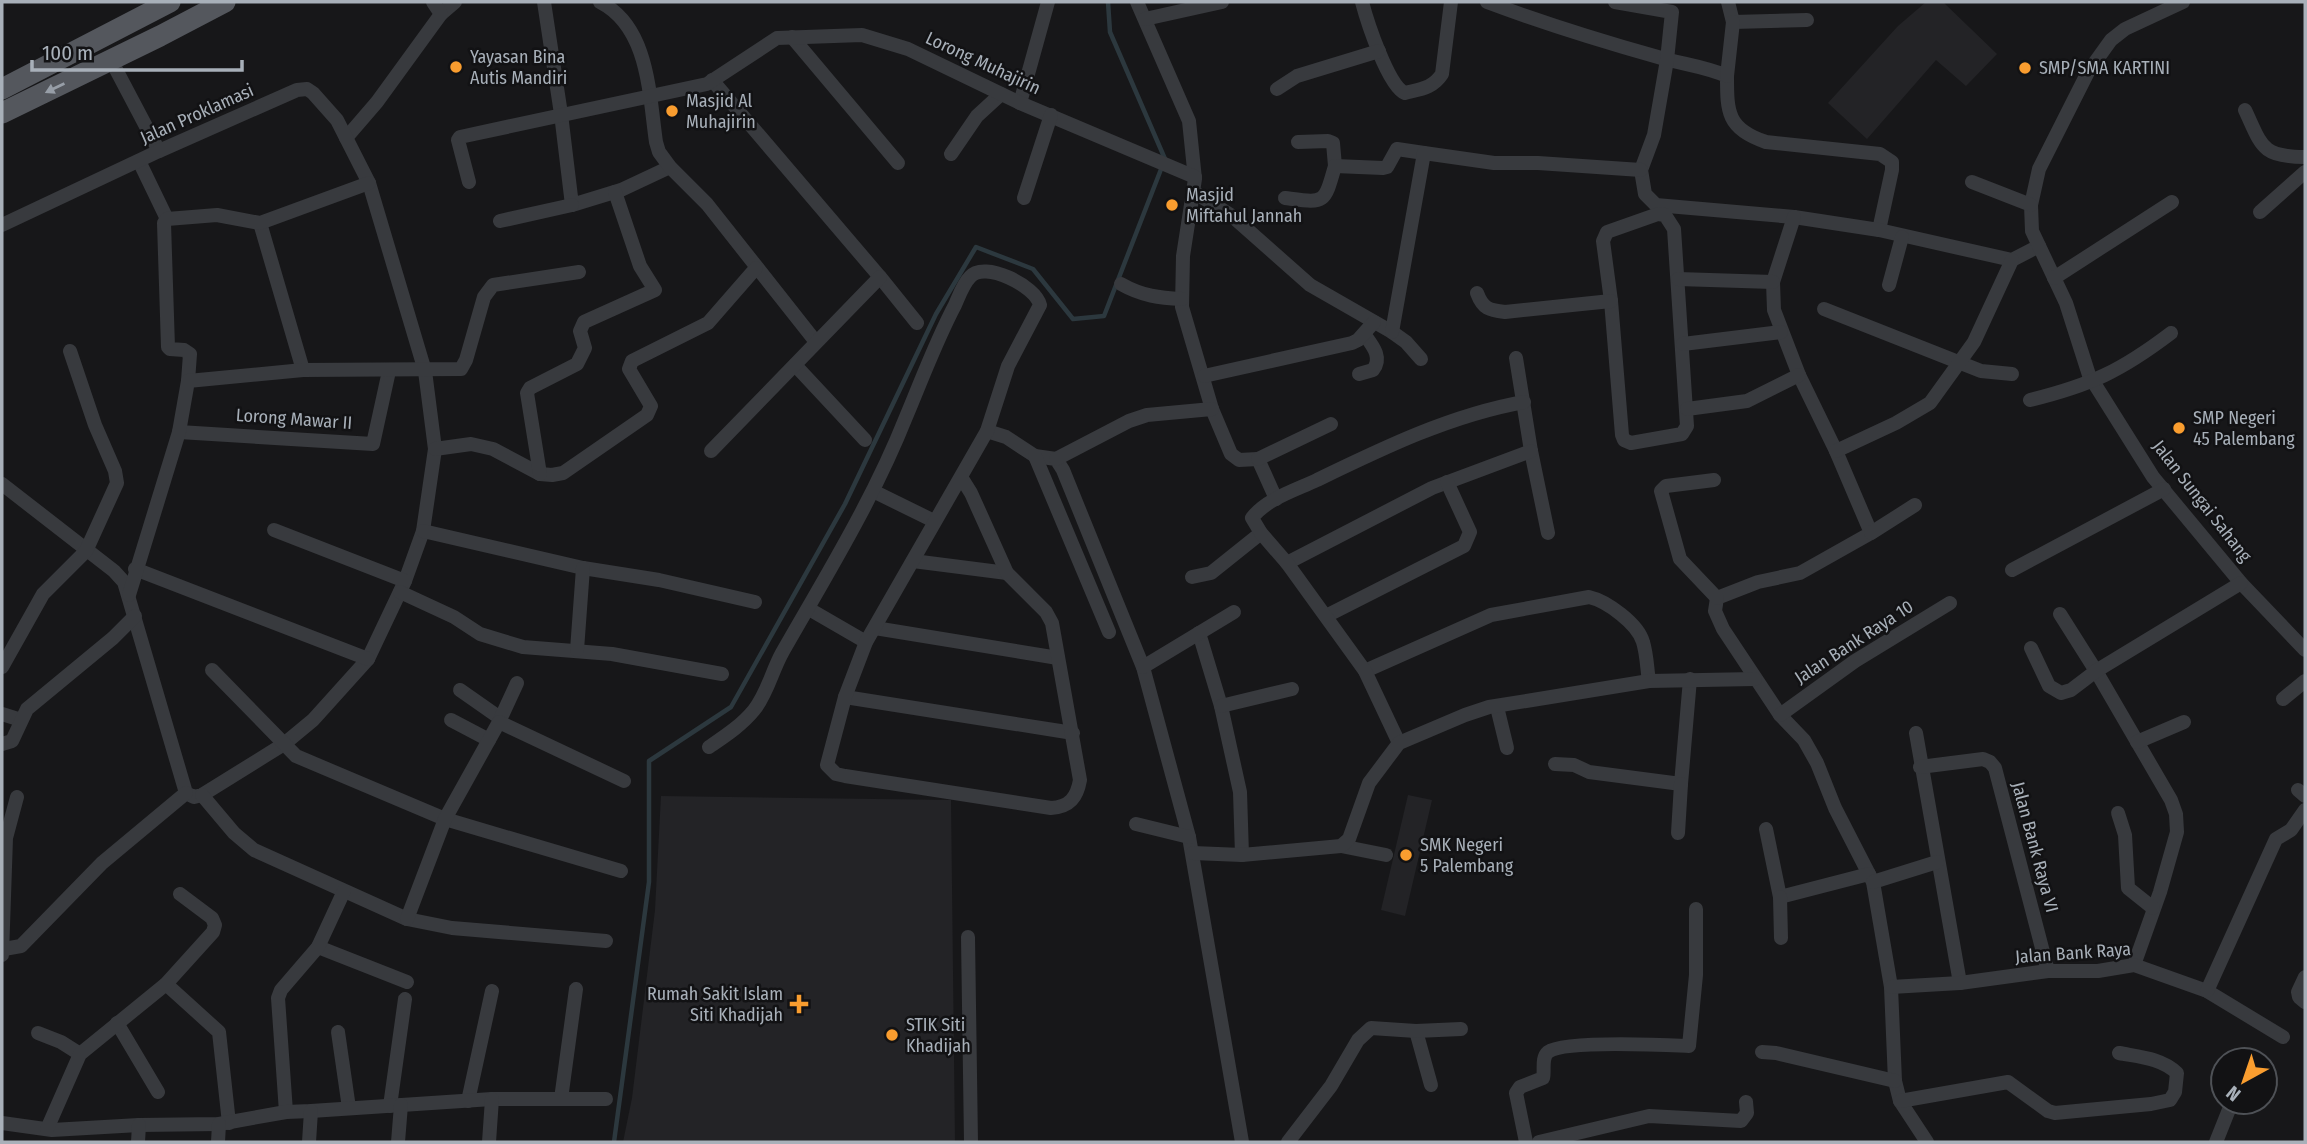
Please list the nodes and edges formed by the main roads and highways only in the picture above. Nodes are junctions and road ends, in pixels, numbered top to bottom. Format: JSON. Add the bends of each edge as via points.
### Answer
{"nodes":[{"id":1,"x":170,"y":2,"type":"edge"},
{"id":2,"x":225,"y":2,"type":"edge"},
{"id":3,"x":2,"y":89,"type":"edge"},
{"id":4,"x":2,"y":113,"type":"edge"}],
"edges":[{"from":1,"to":3,"type":"main road"},
{"from":2,"to":4,"type":"main road","one_way":true}]}
